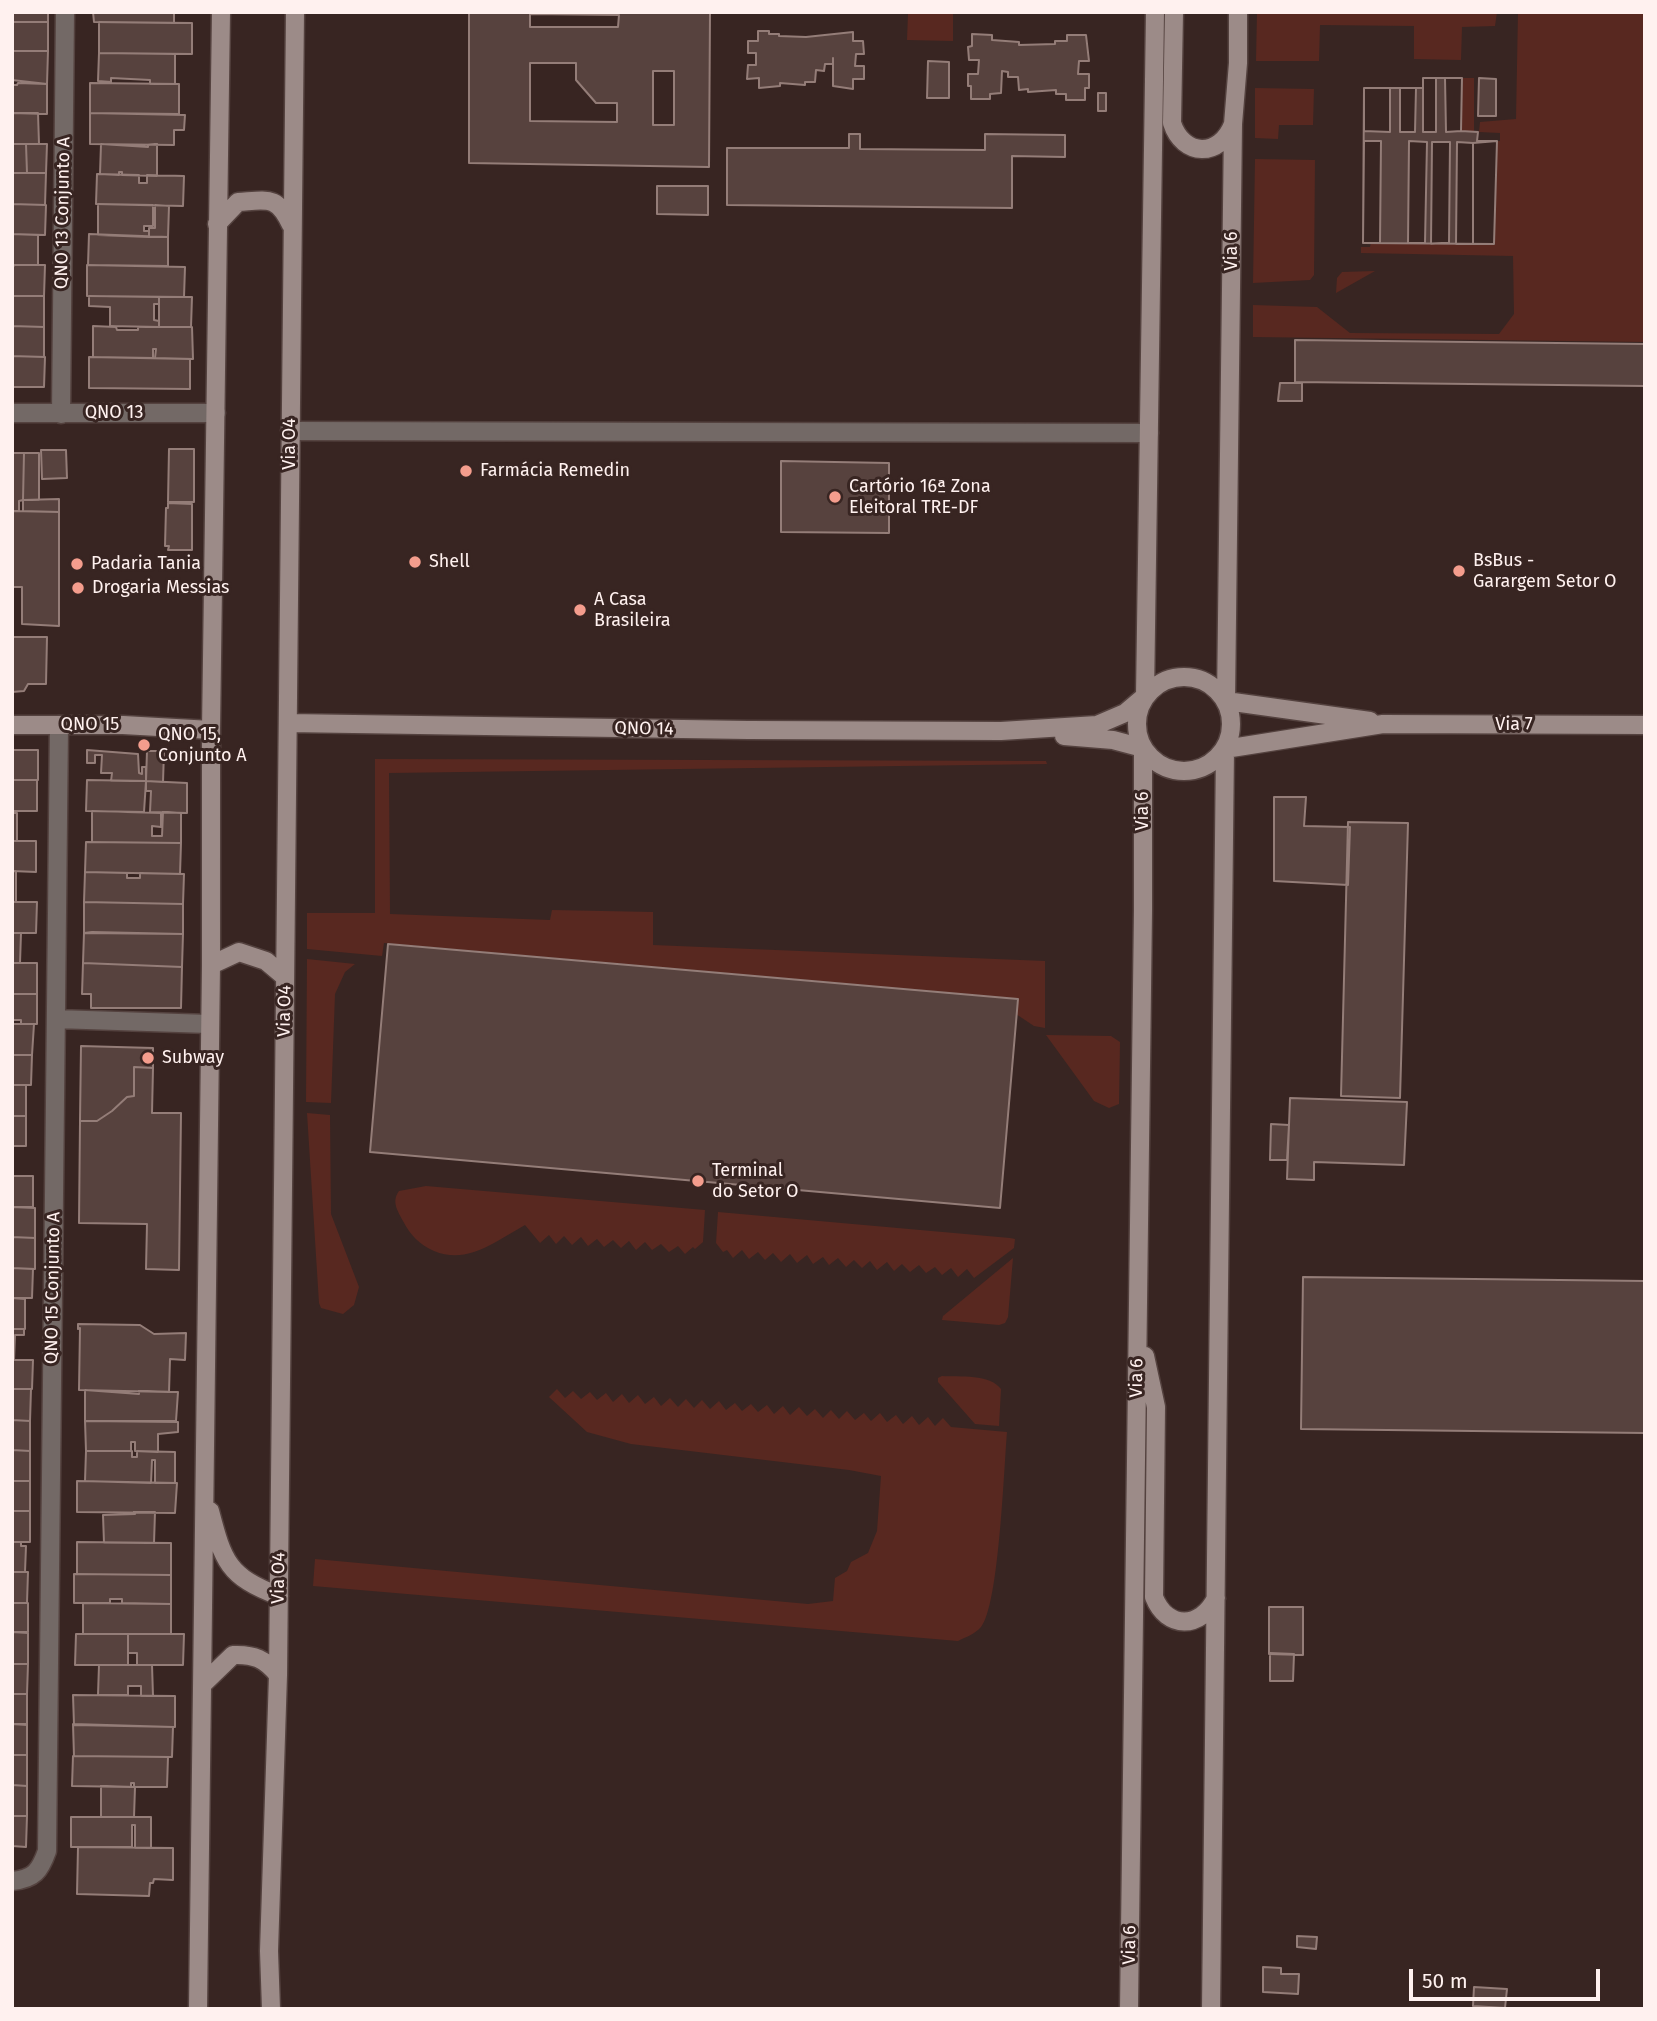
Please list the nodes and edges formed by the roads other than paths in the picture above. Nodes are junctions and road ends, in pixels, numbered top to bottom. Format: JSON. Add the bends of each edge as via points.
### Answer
{"nodes":[{"id":1,"x":65,"y":12,"type":"edge"},
{"id":2,"x":221,"y":12,"type":"edge"},
{"id":3,"x":295,"y":12,"type":"edge"},
{"id":4,"x":1155,"y":12,"type":"edge"},
{"id":5,"x":1174,"y":12,"type":"edge"},
{"id":6,"x":1238,"y":12,"type":"edge"},
{"id":7,"x":1233,"y":124,"type":"junction"},
{"id":8,"x":217,"y":224,"type":"junction"},
{"id":9,"x":293,"y":228,"type":"junction"},
{"id":10,"x":12,"y":413,"type":"edge"},
{"id":11,"x":216,"y":413,"type":"junction"},
{"id":12,"x":61,"y":414,"type":"junction"},
{"id":13,"x":290,"y":431,"type":"junction"},
{"id":14,"x":1149,"y":433,"type":"junction"},
{"id":15,"x":1145,"y":696,"type":"junction"},
{"id":16,"x":1226,"y":701,"type":"junction"},
{"id":17,"x":288,"y":723,"type":"junction"},
{"id":18,"x":1383,"y":724,"type":"junction"},
{"id":19,"x":12,"y":725,"type":"edge"},
{"id":20,"x":59,"y":725,"type":"junction"},
{"id":21,"x":1645,"y":725,"type":"edge"},
{"id":22,"x":211,"y":730,"type":"junction"},
{"id":23,"x":1001,"y":731,"type":"junction"},
{"id":24,"x":1143,"y":747,"type":"junction"},
{"id":25,"x":1225,"y":749,"type":"junction"},
{"id":26,"x":211,"y":965,"type":"junction"},
{"id":27,"x":285,"y":977,"type":"junction"},
{"id":28,"x":56,"y":1019,"type":"junction"},
{"id":29,"x":209,"y":1024,"type":"junction"},
{"id":30,"x":1138,"y":1322,"type":"junction"},
{"id":31,"x":204,"y":1490,"type":"junction"},
{"id":32,"x":279,"y":1596,"type":"junction"},
{"id":33,"x":1216,"y":1598,"type":"junction"},
{"id":34,"x":278,"y":1675,"type":"junction"},
{"id":35,"x":202,"y":1685,"type":"junction"},
{"id":36,"x":12,"y":1881,"type":"edge"},
{"id":37,"x":198,"y":2009,"type":"edge"},
{"id":38,"x":271,"y":2009,"type":"edge"},
{"id":39,"x":1129,"y":2009,"type":"edge"},
{"id":40,"x":1211,"y":2009,"type":"edge"}],
"edges":[{"from":1,"to":12,"type":"street","name":"QNO 13 Conjunto A"},
{"from":2,"to":8,"type":"main road"},
{"from":3,"to":9,"type":"main road","name":"Via O4"},
{"from":4,"to":14,"type":"main road"},
{"from":5,"to":7,"type":"main road","via":[[1175,132],[1188,145],[1207,149],[1223,141]]},
{"from":6,"to":7,"type":"main road","name":"Via 6"},
{"from":7,"to":16,"type":"main road","name":"Via 6"},
{"from":8,"to":9,"type":"main road","via":[[238,202],[269,200],[283,208]]},
{"from":8,"to":11,"type":"main road"},
{"from":9,"to":13,"type":"main road","name":"Via O4"},
{"from":10,"to":12,"type":"street","name":"QNO 13"},
{"from":11,"to":12,"type":"street","name":"QNO 13"},
{"from":11,"to":22,"type":"main road"},
{"from":13,"to":14,"type":"street"},
{"from":13,"to":17,"type":"main road","name":"Via O4"},
{"from":14,"to":15,"type":"main road"},
{"from":15,"to":16,"type":"main road","via":[[1169,679],[1188,677],[1209,683]]},
{"from":15,"to":23,"type":"main road","name":"QNO 14","via":[[1125,713],[1097,725]]},
{"from":15,"to":24,"type":"main road","via":[[1137,730]]},
{"from":16,"to":18,"type":"main road","name":"Via 7"},
{"from":16,"to":25,"type":"main road","via":[[1231,733]]},
{"from":17,"to":23,"type":"main road","name":"QNO 14"},
{"from":17,"to":27,"type":"main road","name":"Via O4"},
{"from":18,"to":21,"type":"main road","name":"Via 7"},
{"from":18,"to":25,"type":"main road","name":"Via 7"},
{"from":19,"to":20,"type":"main road","name":"QNO 15"},
{"from":20,"to":22,"type":"main road","name":"QNO 15"},
{"from":20,"to":28,"type":"street","name":"QNO 15 Conjunto A"},
{"from":22,"to":26,"type":"main road"},
{"from":23,"to":24,"type":"main road","name":"QNO 14","via":[[1113,740]]},
{"from":24,"to":25,"type":"main road","via":[[1167,768],[1184,771],[1214,761]]},
{"from":24,"to":30,"type":"main road","name":"Via 6"},
{"from":25,"to":33,"type":"main road"},
{"from":26,"to":27,"type":"main road","via":[[239,952],[266,961]]},
{"from":26,"to":29,"type":"main road"},
{"from":27,"to":32,"type":"main road","name":"Via O4"},
{"from":28,"to":29,"type":"street"},
{"from":28,"to":36,"type":"street","name":"QNO 15 Conjunto A","via":[[47,1851],[33,1876]]},
{"from":29,"to":31,"type":"main road"},
{"from":30,"to":33,"type":"main road","via":[[1156,1407],[1154,1597],[1163,1613],[1188,1622],[1206,1614]]},
{"from":30,"to":39,"type":"main road","name":"Via 6"},
{"from":31,"to":32,"type":"main road","via":[[219,1544],[232,1569],[252,1586]]},
{"from":31,"to":35,"type":"main road"},
{"from":32,"to":34,"type":"main road","name":"Via O4"},
{"from":33,"to":40,"type":"main road"},
{"from":34,"to":35,"type":"main road","via":[[267,1662],[250,1654],[233,1655]]},
{"from":34,"to":38,"type":"main road","name":"Via O4"},
{"from":35,"to":37,"type":"main road"}]}
